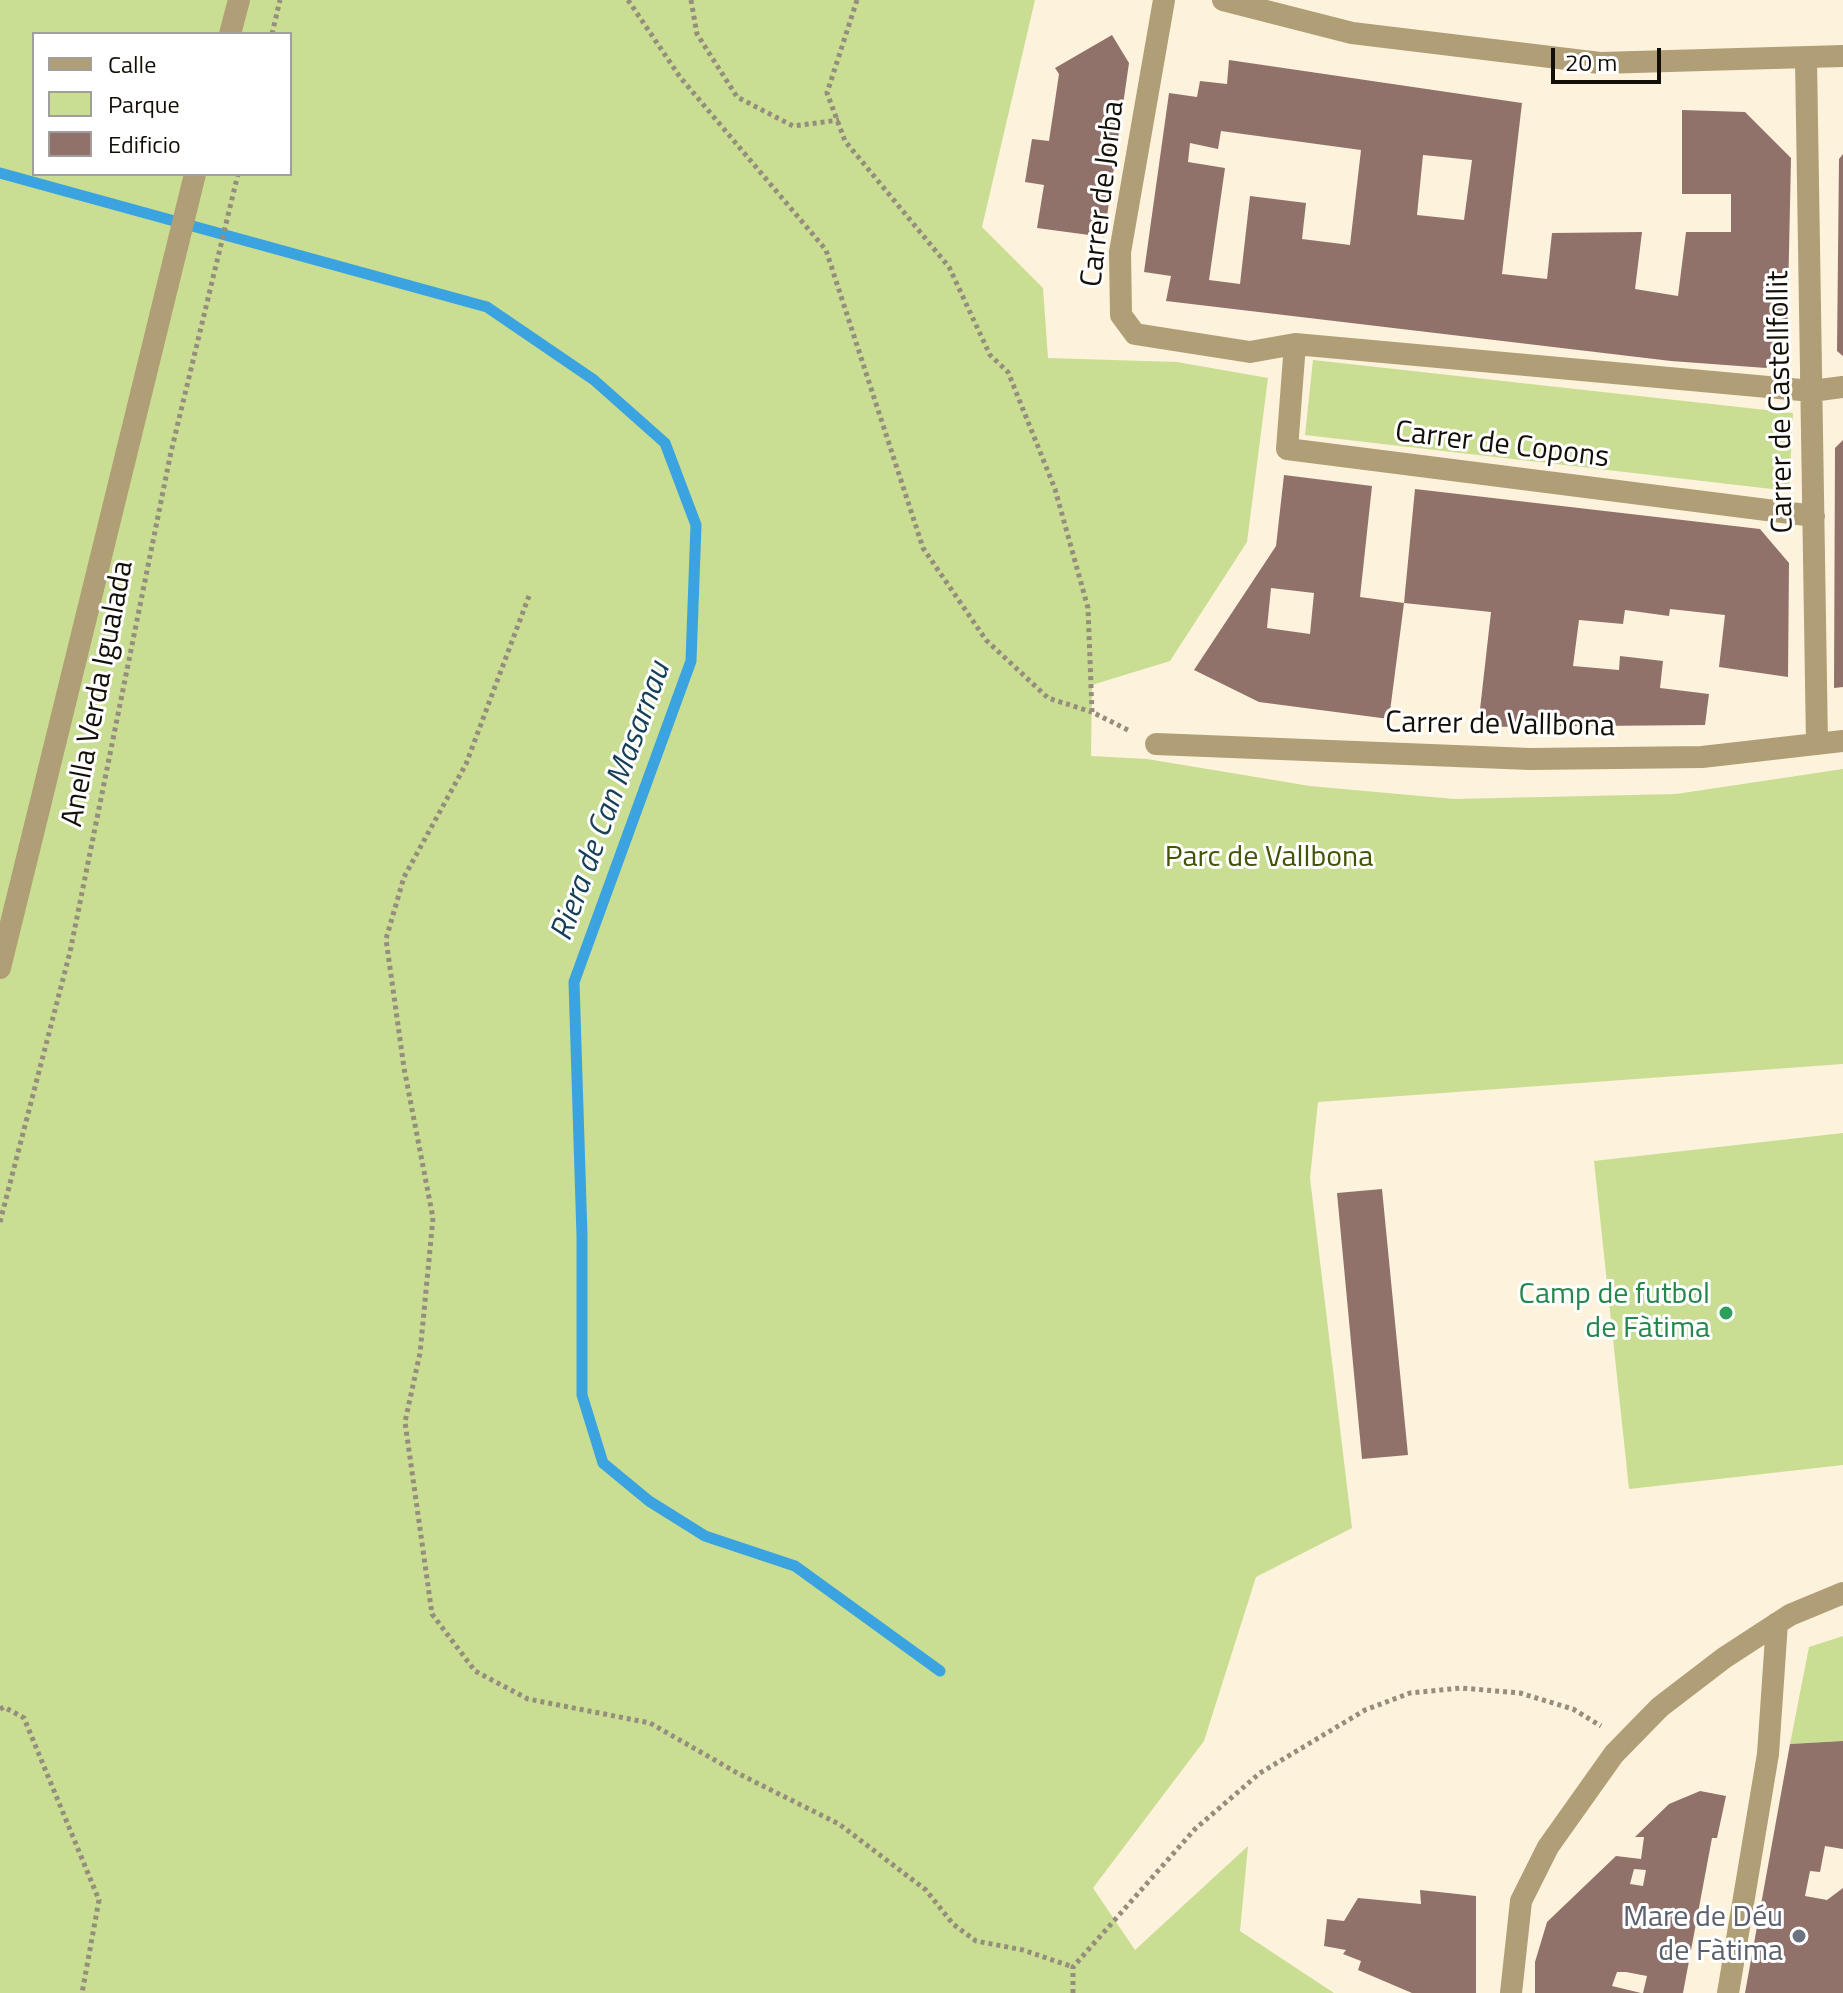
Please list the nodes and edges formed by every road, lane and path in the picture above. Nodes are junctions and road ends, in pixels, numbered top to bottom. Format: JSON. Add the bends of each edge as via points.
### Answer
{"nodes":[{"id":1,"x":239,"y":0,"type":"edge"},
{"id":2,"x":280,"y":0,"type":"edge"},
{"id":3,"x":628,"y":0,"type":"edge"},
{"id":4,"x":691,"y":0,"type":"edge"},
{"id":5,"x":857,"y":0,"type":"edge"},
{"id":6,"x":1164,"y":0,"type":"edge"},
{"id":7,"x":1223,"y":0,"type":"edge"},
{"id":8,"x":231,"y":32,"type":"edge"},
{"id":9,"x":272,"y":32,"type":"edge"},
{"id":10,"x":1843,"y":56,"type":"edge"},
{"id":11,"x":1806,"y":59,"type":"junction"},
{"id":12,"x":839,"y":120,"type":"junction"},
{"id":13,"x":195,"y":176,"type":"edge"},
{"id":14,"x":238,"y":176,"type":"edge"},
{"id":15,"x":1295,"y":344,"type":"junction"},
{"id":16,"x":1843,"y":387,"type":"edge"},
{"id":17,"x":1812,"y":391,"type":"junction"},
{"id":18,"x":1814,"y":516,"type":"junction"},
{"id":19,"x":529,"y":596,"type":"dead end"},
{"id":20,"x":1092,"y":712,"type":"junction"},
{"id":21,"x":1843,"y":741,"type":"edge"},
{"id":22,"x":1156,"y":744,"type":"joint"},
{"id":23,"x":1817,"y":744,"type":"junction"},
{"id":24,"x":0,"y":968,"type":"edge"},
{"id":25,"x":0,"y":1222,"type":"edge"},
{"id":26,"x":1843,"y":1593,"type":"edge"},
{"id":27,"x":1777,"y":1623,"type":"junction"},
{"id":28,"x":0,"y":1709,"type":"edge"},
{"id":29,"x":1623,"y":1745,"type":"junction"},
{"id":30,"x":1073,"y":1967,"type":"junction"},
{"id":31,"x":82,"y":1993,"type":"edge"},
{"id":32,"x":1073,"y":1993,"type":"edge"},
{"id":33,"x":1511,"y":1993,"type":"edge"},
{"id":34,"x":1728,"y":1993,"type":"edge"}],
"edges":[{"from":1,"to":8,"type":"street"},
{"from":2,"to":9,"type":"path"},
{"from":3,"to":20,"type":"path","via":[[680,77],[826,250],[923,548],[986,640],[1048,698]]},
{"from":4,"to":12,"type":"path","via":[[697,34],[737,97],[793,126]]},
{"from":5,"to":12,"type":"path","via":[[827,93]]},
{"from":6,"to":15,"type":"street","name":"Carrer de Jorba","via":[[1120,252],[1121,315],[1135,334],[1193,345],[1250,352]]},
{"from":7,"to":11,"type":"street","via":[[1352,33],[1600,63]]},
{"from":10,"to":11,"type":"street"},
{"from":11,"to":17,"type":"street","name":"Carrer de Castellfollit"},
{"from":12,"to":20,"type":"path","via":[[845,141],[949,267],[990,355],[1008,372],[1055,489],[1088,608]]},
{"from":13,"to":24,"type":"street"},
{"from":14,"to":25,"type":"path","name":"Anella Verda Igualada","via":[[181,410],[70,952]]},
{"from":15,"to":17,"type":"street"},
{"from":15,"to":18,"type":"street","name":"Carrer de Copons","via":[[1287,449]]},
{"from":16,"to":17,"type":"street"},
{"from":17,"to":18,"type":"street","name":"Carrer de Castellfollit"},
{"from":18,"to":23,"type":"street","name":"Carrer de Castellfollit"},
{"from":19,"to":30,"type":"path","via":[[466,764],[404,877],[386,939],[433,1218],[420,1353],[405,1422],[432,1614],[475,1671],[528,1699],[650,1723],[839,1824],[926,1890],[953,1924],[976,1941]]},
{"from":20,"to":22,"type":"path"},
{"from":21,"to":23,"type":"street","name":"Carrer de Vallbona"},
{"from":22,"to":23,"type":"street","name":"Carrer de Vallbona","via":[[1530,759],[1702,757]]},
{"from":26,"to":27,"type":"street"},
{"from":27,"to":29,"type":"street","via":[[1660,1707]]},
{"from":27,"to":34,"type":"street","via":[[1768,1754]]},
{"from":28,"to":31,"type":"path","via":[[24,1718],[99,1900]]},
{"from":29,"to":30,"type":"path","via":[[1573,1709],[1520,1693],[1461,1688],[1410,1693],[1365,1710],[1260,1773],[1195,1829]]},
{"from":29,"to":33,"type":"street","via":[[1548,1847],[1521,1901]]},
{"from":30,"to":32,"type":"path"}]}
